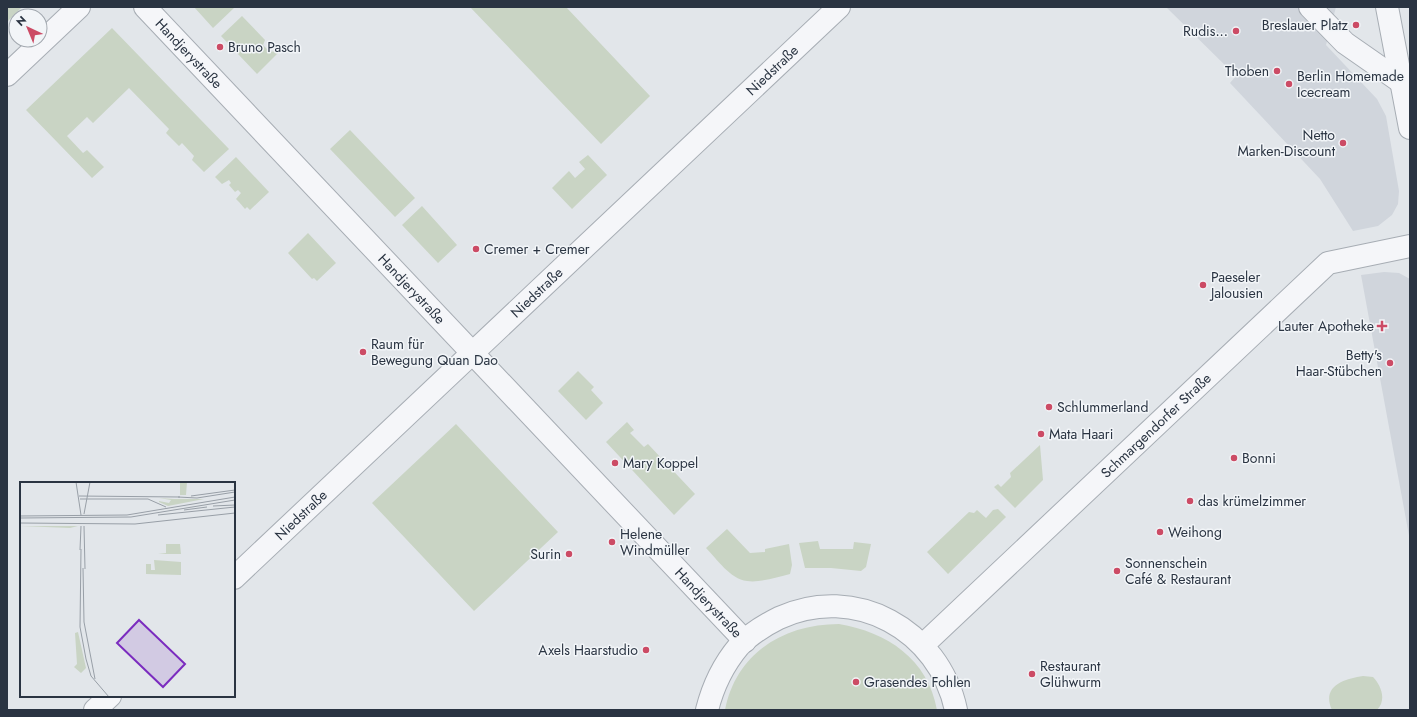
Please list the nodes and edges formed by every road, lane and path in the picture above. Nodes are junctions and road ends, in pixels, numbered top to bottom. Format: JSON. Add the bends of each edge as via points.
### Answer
{"nodes":[{"id":1,"x":79,"y":7,"type":"edge"},
{"id":2,"x":145,"y":7,"type":"edge"},
{"id":3,"x":839,"y":7,"type":"edge"},
{"id":4,"x":1310,"y":7,"type":"edge"},
{"id":5,"x":1387,"y":7,"type":"edge"},
{"id":6,"x":7,"y":75,"type":"edge"},
{"id":7,"x":1406,"y":81,"type":"edge"},
{"id":8,"x":1410,"y":128,"type":"edge"},
{"id":9,"x":1410,"y":246,"type":"edge"},
{"id":10,"x":472,"y":353,"type":"junction"},
{"id":11,"x":235,"y":577,"type":"edge"},
{"id":12,"x":745,"y":640,"type":"junction"},
{"id":13,"x":923,"y":645,"type":"junction"},
{"id":14,"x":109,"y":697,"type":"edge"},
{"id":15,"x":95,"y":710,"type":"edge"},
{"id":16,"x":707,"y":710,"type":"edge"},
{"id":17,"x":956,"y":710,"type":"edge"}],
"edges":[{"from":1,"to":6,"type":"street"},
{"from":2,"to":10,"type":"street","name":"Handjerystraße"},
{"from":3,"to":10,"type":"street","name":"Niedstraße"},
{"from":4,"to":7,"type":"street","via":[[1345,43]]},
{"from":5,"to":7,"type":"street"},
{"from":7,"to":8,"type":"street"},
{"from":9,"to":13,"type":"street","name":"Schmargendorfer Straße","via":[[1328,263]]},
{"from":10,"to":11,"type":"street","name":"Niedstraße"},
{"from":10,"to":12,"type":"street","name":"Handjerystraße"},
{"from":12,"to":13,"type":"street","via":[[768,623],[789,614],[811,608],[834,606],[879,615],[899,626]]},
{"from":12,"to":16,"type":"street","via":[[724,666]]},
{"from":13,"to":17,"type":"street","via":[[942,670],[953,695]]},
{"from":14,"to":15,"type":"street"}]}
